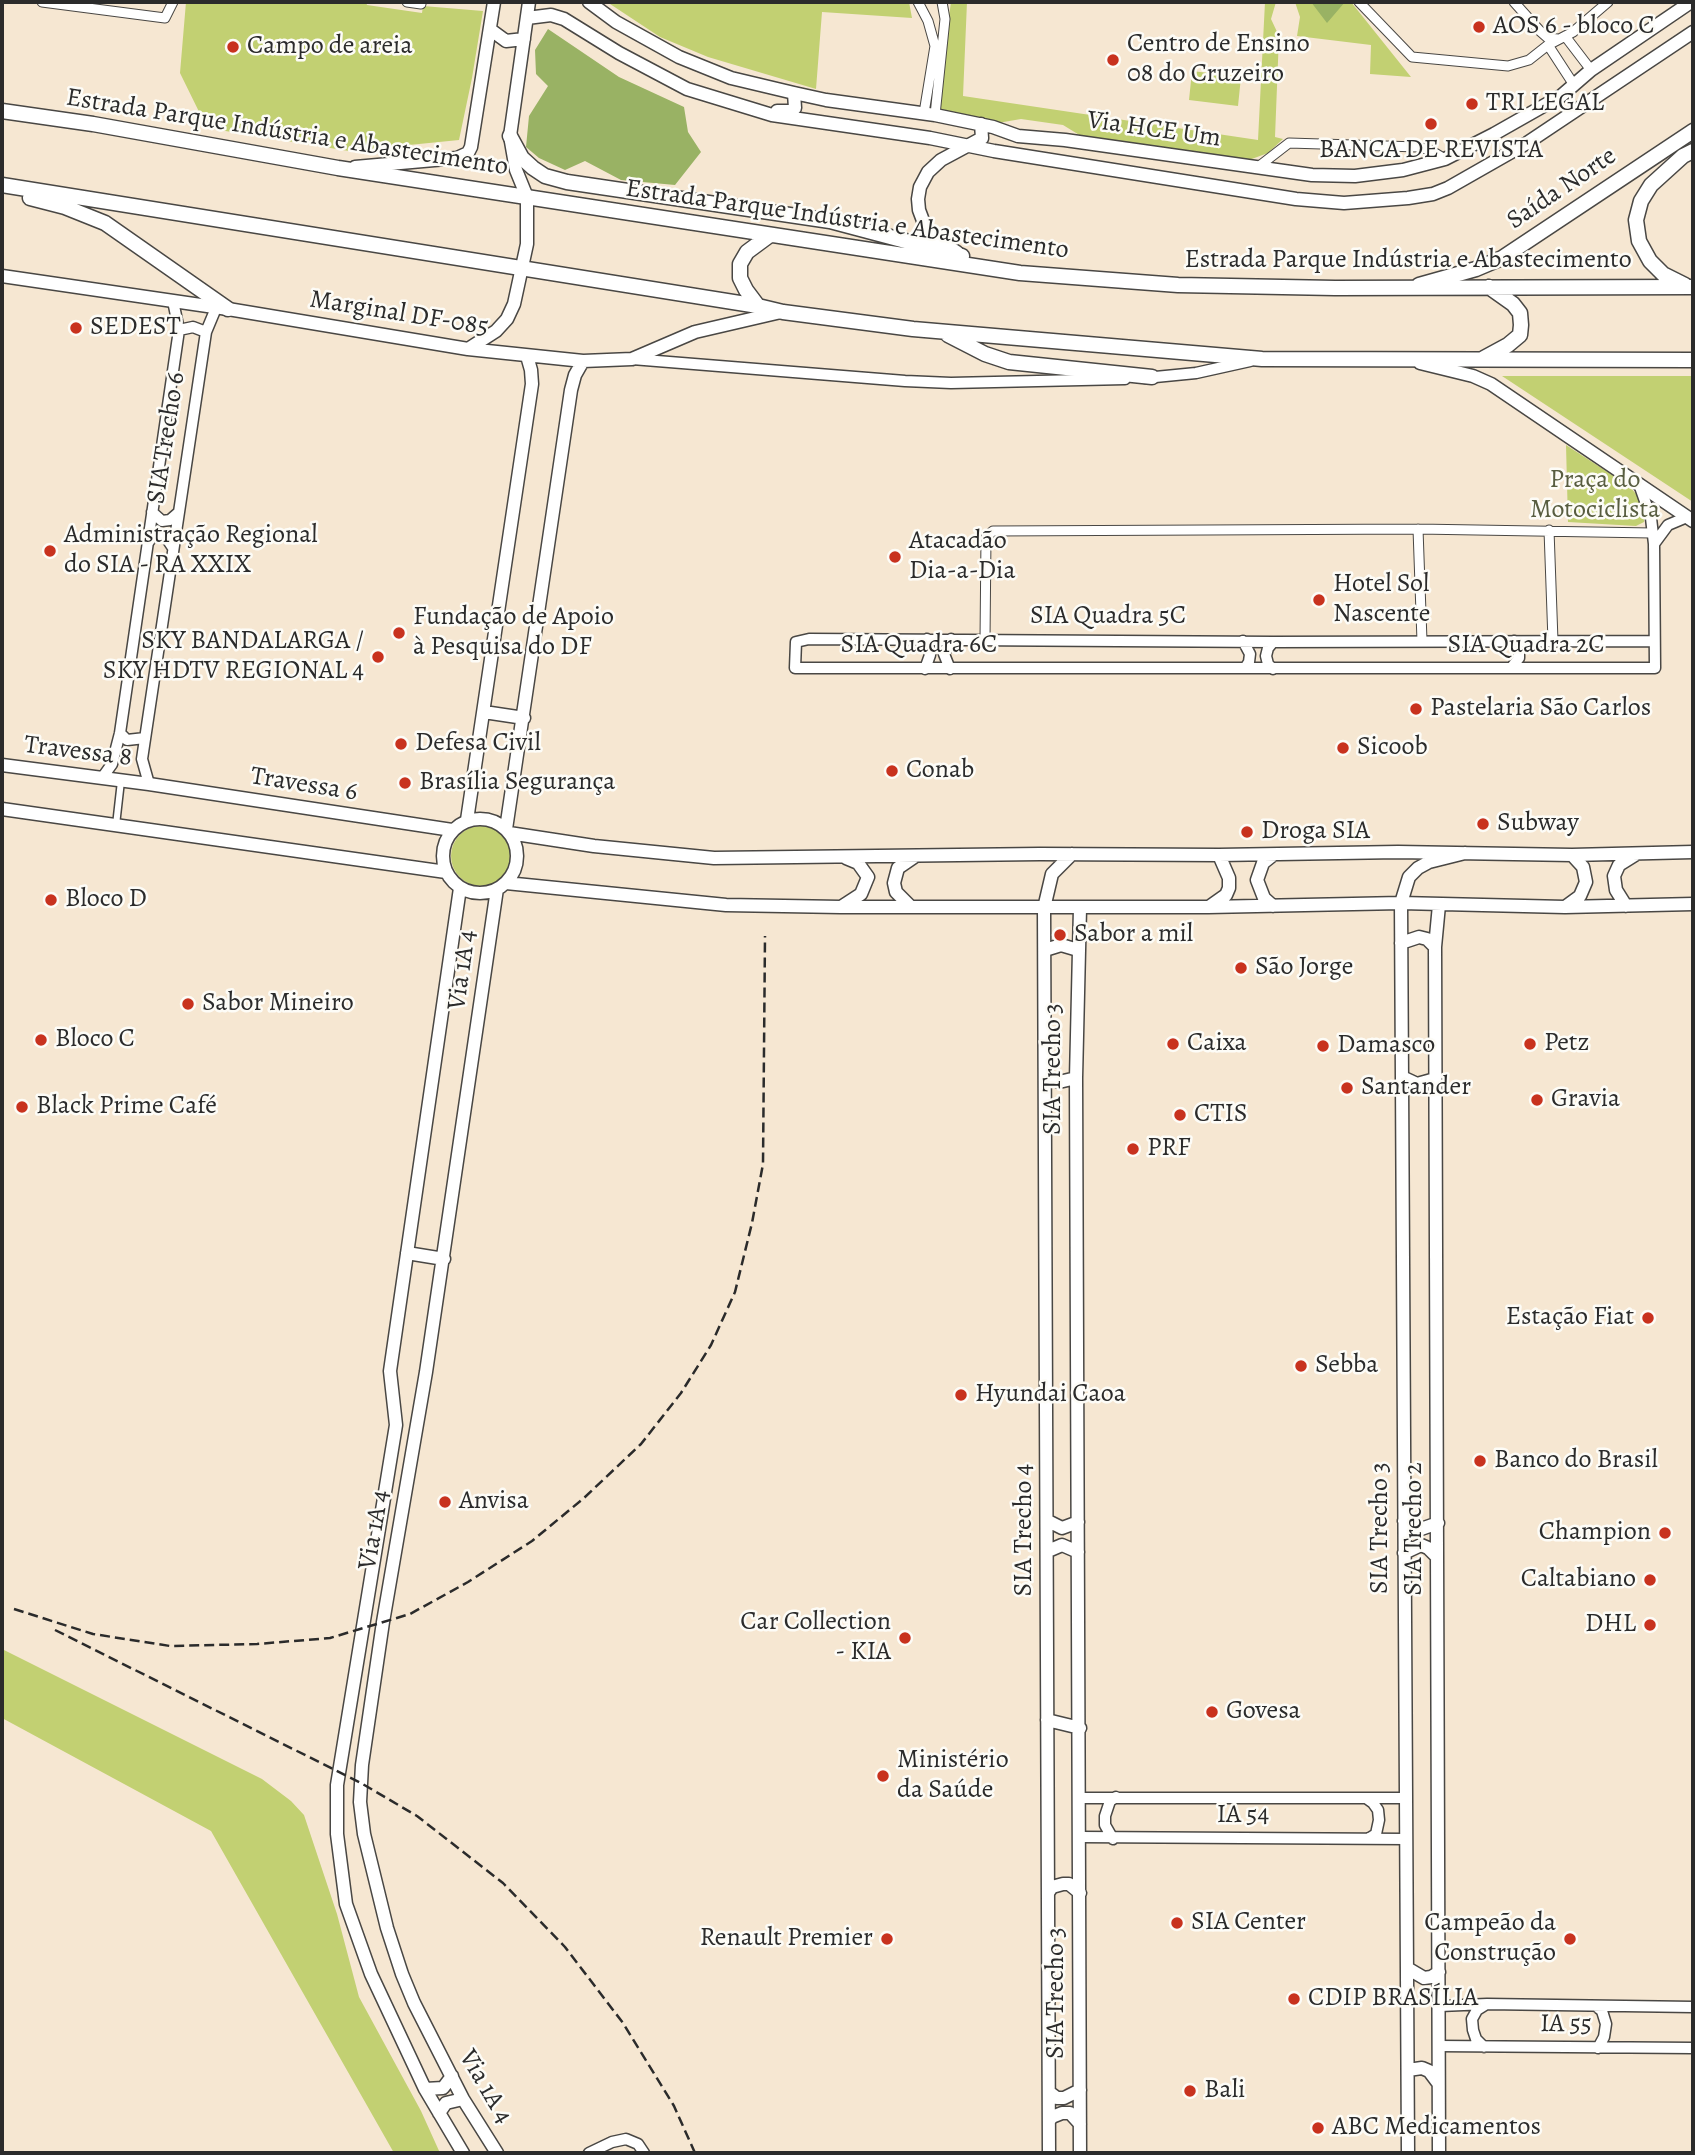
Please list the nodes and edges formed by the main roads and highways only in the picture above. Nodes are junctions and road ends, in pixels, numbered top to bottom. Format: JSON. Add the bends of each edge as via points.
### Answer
{"nodes":[{"id":1,"x":494,"y":2,"type":"edge"},
{"id":2,"x":529,"y":2,"type":"edge"},
{"id":3,"x":589,"y":2,"type":"edge"},
{"id":4,"x":1691,"y":2,"type":"edge"},
{"id":5,"x":527,"y":18,"type":"junction"},
{"id":6,"x":491,"y":30,"type":"junction"},
{"id":7,"x":1693,"y":32,"type":"edge"},
{"id":8,"x":524,"y":39,"type":"junction"},
{"id":9,"x":794,"y":93,"type":"junction"},
{"id":10,"x":826,"y":100,"type":"junction"},
{"id":11,"x":745,"y":108,"type":"junction"},
{"id":12,"x":2,"y":111,"type":"edge"},
{"id":13,"x":1527,"y":114,"type":"junction"},
{"id":14,"x":815,"y":123,"type":"junction"},
{"id":15,"x":981,"y":124,"type":"junction"},
{"id":16,"x":1693,"y":131,"type":"edge"},
{"id":17,"x":1494,"y":134,"type":"junction"},
{"id":18,"x":510,"y":136,"type":"junction"},
{"id":19,"x":1065,"y":140,"type":"junction"},
{"id":20,"x":1527,"y":143,"type":"junction"},
{"id":21,"x":971,"y":146,"type":"junction"},
{"id":22,"x":1693,"y":151,"type":"edge"},
{"id":23,"x":1509,"y":154,"type":"junction"},
{"id":24,"x":1054,"y":161,"type":"junction"},
{"id":25,"x":338,"y":168,"type":"junction"},
{"id":26,"x":2,"y":185,"type":"edge"},
{"id":27,"x":2,"y":191,"type":"edge"},
{"id":28,"x":527,"y":197,"type":"junction"},
{"id":29,"x":770,"y":235,"type":"junction"},
{"id":30,"x":965,"y":257,"type":"junction"},
{"id":31,"x":522,"y":268,"type":"junction"},
{"id":32,"x":1020,"y":273,"type":"junction"},
{"id":33,"x":2,"y":276,"type":"edge"},
{"id":34,"x":1412,"y":287,"type":"junction"},
{"id":35,"x":1489,"y":287,"type":"junction"},
{"id":36,"x":1692,"y":287,"type":"edge"},
{"id":37,"x":758,"y":306,"type":"junction"},
{"id":38,"x":222,"y":308,"type":"junction"},
{"id":39,"x":783,"y":312,"type":"junction"},
{"id":40,"x":940,"y":332,"type":"junction"},
{"id":41,"x":468,"y":349,"type":"junction"},
{"id":42,"x":527,"y":356,"type":"junction"},
{"id":43,"x":1406,"y":359,"type":"junction"},
{"id":44,"x":1479,"y":360,"type":"junction"},
{"id":45,"x":1693,"y":360,"type":"edge"},
{"id":46,"x":583,"y":361,"type":"junction"},
{"id":47,"x":1152,"y":377,"type":"road end"},
{"id":48,"x":1690,"y":519,"type":"edge"},
{"id":49,"x":484,"y":712,"type":"junction"},
{"id":50,"x":524,"y":718,"type":"junction"},
{"id":51,"x":2,"y":765,"type":"edge"},
{"id":52,"x":149,"y":784,"type":"joint"},
{"id":53,"x":2,"y":809,"type":"edge"},
{"id":54,"x":467,"y":820,"type":"junction"},
{"id":55,"x":452,"y":830,"type":"junction"},
{"id":56,"x":507,"y":831,"type":"junction"},
{"id":57,"x":1693,"y":852,"type":"edge"},
{"id":58,"x":1465,"y":853,"type":"junction"},
{"id":59,"x":1072,"y":854,"type":"junction"},
{"id":60,"x":1636,"y":854,"type":"junction"},
{"id":61,"x":1219,"y":855,"type":"junction"},
{"id":62,"x":1273,"y":855,"type":"junction"},
{"id":63,"x":1572,"y":855,"type":"junction"},
{"id":64,"x":841,"y":856,"type":"junction"},
{"id":65,"x":915,"y":857,"type":"junction"},
{"id":66,"x":446,"y":872,"type":"junction"},
{"id":67,"x":502,"y":886,"type":"junction"},
{"id":68,"x":460,"y":888,"type":"junction"},
{"id":69,"x":1401,"y":903,"type":"junction"},
{"id":70,"x":1693,"y":904,"type":"edge"},
{"id":71,"x":1439,"y":905,"type":"junction"},
{"id":72,"x":1273,"y":906,"type":"junction"},
{"id":73,"x":1626,"y":906,"type":"junction"},
{"id":74,"x":841,"y":907,"type":"junction"},
{"id":75,"x":911,"y":907,"type":"junction"},
{"id":76,"x":1208,"y":907,"type":"junction"},
{"id":77,"x":1565,"y":907,"type":"junction"},
{"id":78,"x":1044,"y":908,"type":"junction"},
{"id":79,"x":1080,"y":908,"type":"junction"},
{"id":80,"x":1401,"y":943,"type":"junction"},
{"id":81,"x":1435,"y":947,"type":"junction"},
{"id":82,"x":1045,"y":950,"type":"junction"},
{"id":83,"x":1078,"y":950,"type":"junction"},
{"id":84,"x":1045,"y":1074,"type":"junction"},
{"id":85,"x":1402,"y":1077,"type":"junction"},
{"id":86,"x":1076,"y":1078,"type":"junction"},
{"id":87,"x":1435,"y":1079,"type":"junction"},
{"id":88,"x":407,"y":1253,"type":"junction"},
{"id":89,"x":444,"y":1259,"type":"junction"},
{"id":90,"x":1048,"y":1521,"type":"junction"},
{"id":91,"x":1404,"y":1521,"type":"junction"},
{"id":92,"x":1078,"y":1522,"type":"junction"},
{"id":93,"x":1437,"y":1523,"type":"junction"},
{"id":94,"x":1048,"y":1550,"type":"junction"},
{"id":95,"x":1078,"y":1552,"type":"junction"},
{"id":96,"x":1404,"y":1553,"type":"junction"},
{"id":97,"x":1437,"y":1556,"type":"junction"},
{"id":98,"x":1047,"y":1720,"type":"junction"},
{"id":99,"x":1080,"y":1728,"type":"junction"},
{"id":100,"x":1048,"y":1893,"type":"junction"},
{"id":101,"x":1080,"y":1893,"type":"junction"},
{"id":102,"x":1407,"y":1968,"type":"junction"},
{"id":103,"x":1439,"y":1972,"type":"junction"},
{"id":104,"x":1408,"y":2070,"type":"junction"},
{"id":105,"x":452,"y":2076,"type":"junction"},
{"id":106,"x":1438,"y":2084,"type":"junction"},
{"id":107,"x":425,"y":2089,"type":"junction"},
{"id":108,"x":1080,"y":2090,"type":"junction"},
{"id":109,"x":1049,"y":2092,"type":"junction"},
{"id":110,"x":463,"y":2099,"type":"junction"},
{"id":111,"x":439,"y":2113,"type":"junction"},
{"id":112,"x":1049,"y":2122,"type":"junction"},
{"id":113,"x":1080,"y":2124,"type":"junction"},
{"id":114,"x":463,"y":2153,"type":"edge"},
{"id":115,"x":497,"y":2153,"type":"edge"},
{"id":116,"x":1049,"y":2153,"type":"edge"},
{"id":117,"x":1080,"y":2153,"type":"edge"},
{"id":118,"x":1408,"y":2153,"type":"edge"},
{"id":119,"x":1439,"y":2153,"type":"edge"}],
"edges":[{"from":1,"to":6,"type":"main road"},
{"from":2,"to":5,"type":"main road"},
{"from":3,"to":9,"type":"main road","name":"Via HCE Um","via":[[679,57],[731,78]]},
{"from":4,"to":13,"type":"main road","name":"Via HCE Um","via":[[1560,96]]},
{"from":5,"to":8,"type":"main road"},
{"from":5,"to":11,"type":"main road","via":[[551,15],[564,19],[687,89]]},
{"from":6,"to":8,"type":"main road","via":[[506,41]]},
{"from":6,"to":25,"type":"main road","via":[[468,153],[457,158]]},
{"from":7,"to":20,"type":"main road"},
{"from":8,"to":18,"type":"main road"},
{"from":9,"to":10,"type":"main road","name":"Via HCE Um"},
{"from":9,"to":11,"type":"main road","via":[[791,111]]},
{"from":10,"to":14,"type":"main road","via":[[810,110]]},
{"from":10,"to":15,"type":"main road","name":"Via HCE Um"},
{"from":11,"to":14,"type":"main road"},
{"from":12,"to":25,"type":"main road","name":"Estrada Parque Indústria e Abastecimento"},
{"from":13,"to":17,"type":"main road","name":"Via HCE Um"},
{"from":13,"to":20,"type":"main road","via":[[1517,130]]},
{"from":14,"to":21,"type":"main road"},
{"from":15,"to":19,"type":"main road","name":"Via HCE Um","via":[[1018,136]]},
{"from":15,"to":21,"type":"main road","via":[[982,138]]},
{"from":16,"to":34,"type":"main road","name":"Saída Norte","via":[[1502,258]]},
{"from":17,"to":19,"type":"main road","name":"Via HCE Um","via":[[1445,159],[1355,176],[1312,175]]},
{"from":17,"to":23,"type":"main road"},
{"from":18,"to":28,"type":"main road"},
{"from":18,"to":30,"type":"main road","via":[[533,169],[567,182],[830,221]]},
{"from":19,"to":24,"type":"main road","via":[[1053,145]]},
{"from":20,"to":23,"type":"main road"},
{"from":21,"to":24,"type":"main road"},
{"from":21,"to":30,"type":"main road","via":[[941,160],[928,172],[918,199],[925,226]]},
{"from":22,"to":36,"type":"main road","via":[[1651,185],[1640,201],[1636,220],[1639,241],[1656,268]]},
{"from":23,"to":24,"type":"main road","via":[[1433,194],[1344,203]]},
{"from":25,"to":28,"type":"main road","name":"Estrada Parque Indústria e Abastecimento"},
{"from":26,"to":31,"type":"main road"},
{"from":27,"to":38,"type":"main road","via":[[90,215]]},
{"from":28,"to":29,"type":"main road","name":"Estrada Parque Indústria e Abastecimento"},
{"from":28,"to":31,"type":"main road"},
{"from":29,"to":32,"type":"main road","name":"Estrada Parque Indústria e Abastecimento"},
{"from":29,"to":37,"type":"main road","via":[[747,251],[740,264],[740,278]]},
{"from":30,"to":32,"type":"main road"},
{"from":31,"to":37,"type":"main road"},
{"from":31,"to":41,"type":"main road","via":[[507,319]]},
{"from":32,"to":34,"type":"main road","name":"Estrada Parque Indústria e Abastecimento","via":[[1178,285]]},
{"from":33,"to":38,"type":"main road","name":"Marginal DF-085"},
{"from":34,"to":35,"type":"main road","name":"Estrada Parque Indústria e Abastecimento"},
{"from":35,"to":36,"type":"main road","name":"Estrada Parque Indústria e Abastecimento"},
{"from":35,"to":44,"type":"main road","via":[[1520,313],[1520,335]]},
{"from":37,"to":39,"type":"main road"},
{"from":38,"to":41,"type":"main road","name":"Marginal DF-085"},
{"from":39,"to":40,"type":"main road"},
{"from":39,"to":46,"type":"main road","name":"Marginal DF-085","via":[[706,329],[632,359]]},
{"from":40,"to":43,"type":"main road","via":[[1262,359]]},
{"from":40,"to":47,"type":"main road","via":[[1009,362]]},
{"from":41,"to":42,"type":"main road","name":"Marginal DF-085"},
{"from":42,"to":46,"type":"main road","name":"Marginal DF-085"},
{"from":42,"to":49,"type":"main road","via":[[532,384]]},
{"from":43,"to":44,"type":"main road"},
{"from":43,"to":48,"type":"main road","via":[[1491,384]]},
{"from":44,"to":45,"type":"main road"},
{"from":46,"to":50,"type":"main road","via":[[571,390]]},
{"from":49,"to":50,"type":"main road"},
{"from":49,"to":54,"type":"main road"},
{"from":50,"to":56,"type":"main road"},
{"from":51,"to":52,"type":"main road","name":"Travessa 8"},
{"from":52,"to":55,"type":"main road","name":"Travessa 6"},
{"from":53,"to":66,"type":"main road"},
{"from":54,"to":55,"type":"main road"},
{"from":54,"to":56,"type":"main road","via":[[488,819]]},
{"from":55,"to":66,"type":"main road","via":[[443,850]]},
{"from":56,"to":64,"type":"main road","via":[[594,846],[714,858]]},
{"from":56,"to":67,"type":"main road","via":[[517,858],[514,872]]},
{"from":57,"to":60,"type":"main road"},
{"from":58,"to":62,"type":"main road"},
{"from":58,"to":63,"type":"main road"},
{"from":58,"to":69,"type":"main road","via":[[1418,868],[1409,877]]},
{"from":59,"to":61,"type":"main road"},
{"from":59,"to":65,"type":"main road"},
{"from":59,"to":78,"type":"main road","name":"SIA Trecho 4","via":[[1052,874]]},
{"from":60,"to":63,"type":"main road"},
{"from":60,"to":73,"type":"main road","via":[[1619,865],[1614,876]]},
{"from":61,"to":62,"type":"main road"},
{"from":61,"to":76,"type":"main road","via":[[1230,878],[1229,887],[1226,895]]},
{"from":62,"to":72,"type":"main road","via":[[1256,880]]},
{"from":63,"to":77,"type":"main road","via":[[1583,867],[1586,882],[1580,896]]},
{"from":64,"to":65,"type":"main road"},
{"from":64,"to":74,"type":"main road","via":[[858,863],[868,877],[861,894]]},
{"from":65,"to":75,"type":"main road","via":[[898,868],[894,883],[896,892]]},
{"from":66,"to":68,"type":"main road"},
{"from":67,"to":68,"type":"main road","via":[[485,893]]},
{"from":67,"to":74,"type":"main road","via":[[726,905]]},
{"from":67,"to":89,"type":"main road","name":"Via 1A 4"},
{"from":68,"to":88,"type":"main road","name":"Via 1A 4"},
{"from":69,"to":71,"type":"main road"},
{"from":69,"to":72,"type":"main road"},
{"from":69,"to":80,"type":"main road","name":"SIA Trecho 3"},
{"from":70,"to":73,"type":"main road"},
{"from":71,"to":77,"type":"main road"},
{"from":71,"to":81,"type":"main road","name":"SIA Trecho 2"},
{"from":72,"to":76,"type":"main road"},
{"from":73,"to":77,"type":"main road"},
{"from":74,"to":75,"type":"main road"},
{"from":75,"to":78,"type":"main road"},
{"from":76,"to":79,"type":"main road"},
{"from":78,"to":79,"type":"main road"},
{"from":78,"to":82,"type":"main road","name":"SIA Trecho 4"},
{"from":79,"to":83,"type":"main road","name":"SIA Trecho 3"},
{"from":80,"to":81,"type":"main road","via":[[1419,937]]},
{"from":80,"to":85,"type":"main road","name":"SIA Trecho 3"},
{"from":81,"to":87,"type":"main road","name":"SIA Trecho 2"},
{"from":82,"to":83,"type":"main road","via":[[1061,945]]},
{"from":82,"to":84,"type":"main road","name":"SIA Trecho 4"},
{"from":83,"to":86,"type":"main road","name":"SIA Trecho 3"},
{"from":84,"to":86,"type":"main road","via":[[1059,1082]]},
{"from":84,"to":90,"type":"main road","name":"SIA Trecho 4"},
{"from":85,"to":87,"type":"main road","via":[[1417,1084]]},
{"from":85,"to":91,"type":"main road","name":"SIA Trecho 3"},
{"from":86,"to":92,"type":"main road","name":"SIA Trecho 3"},
{"from":87,"to":93,"type":"main road","name":"SIA Trecho 2"},
{"from":88,"to":89,"type":"main road"},
{"from":88,"to":107,"type":"main road","name":"Via 1A 4","via":[[390,1371],[396,1425],[337,1785],[337,1835],[346,1904],[358,1939]]},
{"from":89,"to":105,"type":"main road","name":"Via 1A 4","via":[[383,1622],[360,1802],[364,1834],[402,1974]]},
{"from":90,"to":92,"type":"main road","via":[[1062,1528]]},
{"from":90,"to":94,"type":"main road","name":"SIA Trecho 4"},
{"from":91,"to":93,"type":"main road","via":[[1420,1529]]},
{"from":91,"to":96,"type":"main road","name":"SIA Trecho 3"},
{"from":92,"to":95,"type":"main road","name":"SIA Trecho 3"},
{"from":93,"to":97,"type":"main road","name":"SIA Trecho 2"},
{"from":94,"to":95,"type":"main road","via":[[1062,1545]]},
{"from":94,"to":98,"type":"main road","name":"SIA Trecho 4"},
{"from":95,"to":99,"type":"main road","name":"SIA Trecho 3"},
{"from":96,"to":97,"type":"main road","via":[[1421,1545]]},
{"from":96,"to":102,"type":"main road","name":"SIA Trecho 3"},
{"from":97,"to":103,"type":"main road","name":"SIA Trecho 2"},
{"from":98,"to":99,"type":"main road"},
{"from":98,"to":100,"type":"main road","name":"SIA Trecho 4"},
{"from":99,"to":101,"type":"main road","name":"SIA Trecho 3"},
{"from":100,"to":101,"type":"main road","via":[[1063,1884]]},
{"from":100,"to":109,"type":"main road","name":"SIA Trecho 4"},
{"from":101,"to":108,"type":"main road","name":"SIA Trecho 3"},
{"from":102,"to":103,"type":"main road","via":[[1424,1978]]},
{"from":102,"to":104,"type":"main road","name":"SIA Trecho 3"},
{"from":103,"to":106,"type":"main road","name":"SIA Trecho 2"},
{"from":104,"to":106,"type":"main road","via":[[1429,2071]]},
{"from":104,"to":118,"type":"main road","name":"SIA Trecho 3"},
{"from":105,"to":107,"type":"main road","via":[[443,2088]]},
{"from":105,"to":110,"type":"main road","name":"Via 1A 4"},
{"from":106,"to":119,"type":"main road","name":"SIA Trecho 2"},
{"from":107,"to":111,"type":"main road","name":"Via 1A 4"},
{"from":108,"to":109,"type":"main road","via":[[1064,2098]]},
{"from":108,"to":113,"type":"main road","name":"SIA Trecho 3"},
{"from":109,"to":112,"type":"main road","name":"SIA Trecho 4"},
{"from":110,"to":111,"type":"main road","via":[[446,2103]]},
{"from":110,"to":115,"type":"main road","name":"Via 1A 4"},
{"from":111,"to":114,"type":"main road","name":"Via 1A 4"},
{"from":112,"to":113,"type":"main road","via":[[1062,2112],[1075,2116]]},
{"from":112,"to":116,"type":"main road","name":"SIA Trecho 4"},
{"from":113,"to":117,"type":"main road","name":"SIA Trecho 3"}]}
